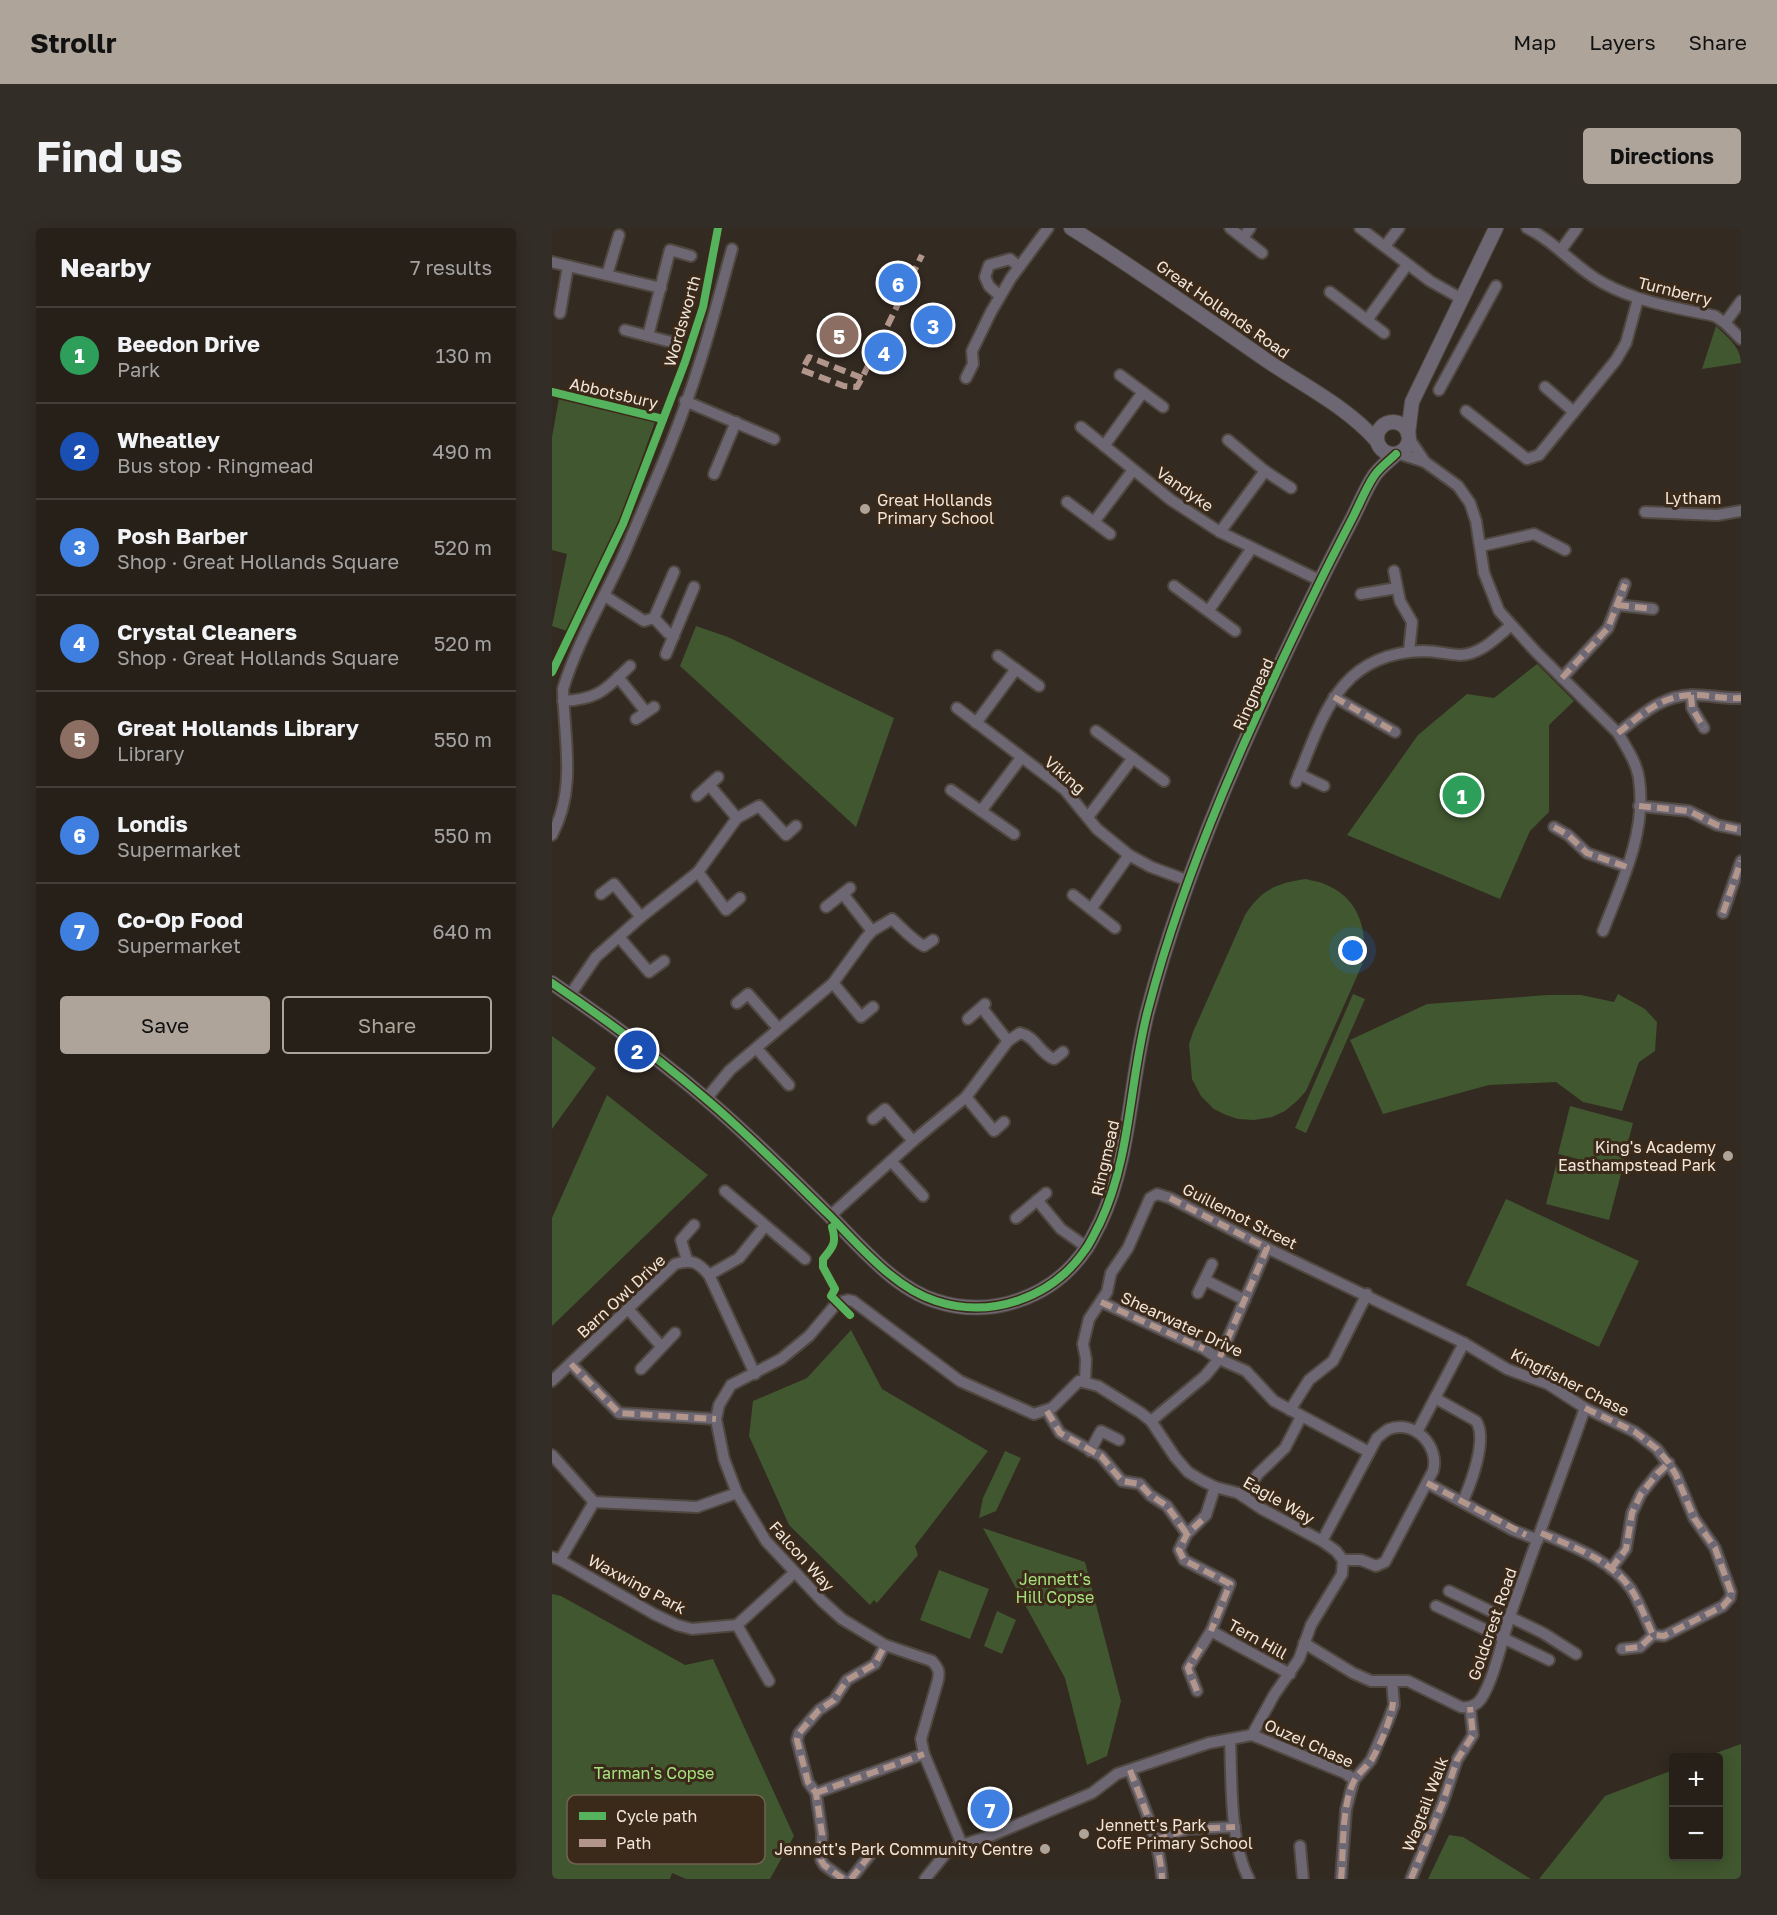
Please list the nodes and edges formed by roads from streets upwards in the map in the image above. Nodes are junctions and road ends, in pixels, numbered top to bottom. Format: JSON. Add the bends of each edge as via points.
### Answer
{"nodes":[{"id":1,"x":1048,"y":228,"type":"edge"},
{"id":2,"x":1071,"y":228,"type":"edge"},
{"id":3,"x":1230,"y":228,"type":"edge"},
{"id":4,"x":1250,"y":228,"type":"edge"},
{"id":5,"x":1360,"y":228,"type":"edge"},
{"id":6,"x":1399,"y":228,"type":"edge"},
{"id":7,"x":1496,"y":228,"type":"edge"},
{"id":8,"x":1527,"y":228,"type":"edge"},
{"id":9,"x":1577,"y":228,"type":"edge"},
{"id":10,"x":619,"y":235,"type":"dead end"},
{"id":11,"x":1243,"y":238,"type":"junction"},
{"id":12,"x":1385,"y":246,"type":"junction"},
{"id":13,"x":732,"y":249,"type":"dead end"},
{"id":14,"x":1561,"y":250,"type":"junction"},
{"id":15,"x":1262,"y":253,"type":"dead end"},
{"id":16,"x":691,"y":256,"type":"dead end"},
{"id":17,"x":552,"y":262,"type":"edge"},
{"id":18,"x":1407,"y":265,"type":"junction"},
{"id":19,"x":568,"y":266,"type":"junction"},
{"id":20,"x":1019,"y":267,"type":"junction"},
{"id":21,"x":607,"y":275,"type":"junction"},
{"id":22,"x":1496,"y":286,"type":"dead end"},
{"id":23,"x":661,"y":288,"type":"junction"},
{"id":24,"x":1330,"y":292,"type":"dead end"},
{"id":25,"x":1000,"y":296,"type":"junction"},
{"id":26,"x":1462,"y":298,"type":"junction"},
{"id":27,"x":1638,"y":299,"type":"junction"},
{"id":28,"x":1741,"y":301,"type":"edge"},
{"id":29,"x":560,"y":313,"type":"dead end"},
{"id":30,"x":1367,"y":320,"type":"junction"},
{"id":31,"x":1451,"y":322,"type":"junction"},
{"id":32,"x":1725,"y":323,"type":"junction"},
{"id":33,"x":626,"y":330,"type":"dead end"},
{"id":34,"x":1384,"y":333,"type":"dead end"},
{"id":35,"x":1470,"y":333,"type":"junction"},
{"id":36,"x":648,"y":336,"type":"junction"},
{"id":37,"x":1741,"y":339,"type":"edge"},
{"id":38,"x":675,"y":343,"type":"dead end"},
{"id":39,"x":1120,"y":375,"type":"dead end"},
{"id":40,"x":966,"y":378,"type":"dead end"},
{"id":41,"x":1545,"y":387,"type":"dead end"},
{"id":42,"x":1439,"y":390,"type":"dead end"},
{"id":43,"x":1143,"y":392,"type":"junction"},
{"id":44,"x":685,"y":401,"type":"junction"},
{"id":45,"x":1412,"y":402,"type":"junction"},
{"id":46,"x":1163,"y":407,"type":"dead end"},
{"id":47,"x":1466,"y":411,"type":"dead end"},
{"id":48,"x":1574,"y":412,"type":"junction"},
{"id":49,"x":1356,"y":418,"type":"junction"},
{"id":50,"x":736,"y":422,"type":"junction"},
{"id":51,"x":1388,"y":423,"type":"junction"},
{"id":52,"x":1081,"y":427,"type":"dead end"},
{"id":53,"x":1408,"y":435,"type":"junction"},
{"id":54,"x":774,"y":439,"type":"dead end"},
{"id":55,"x":1228,"y":440,"type":"dead end"},
{"id":56,"x":1377,"y":443,"type":"junction"},
{"id":57,"x":1104,"y":446,"type":"junction"},
{"id":58,"x":1396,"y":453,"type":"junction"},
{"id":59,"x":1425,"y":462,"type":"junction"},
{"id":60,"x":1132,"y":470,"type":"junction"},
{"id":61,"x":1265,"y":471,"type":"junction"},
{"id":62,"x":1375,"y":473,"type":"junction"},
{"id":63,"x":714,"y":474,"type":"dead end"},
{"id":64,"x":1291,"y":488,"type":"dead end"},
{"id":65,"x":1067,"y":501,"type":"dead end"},
{"id":66,"x":1741,"y":511,"type":"edge"},
{"id":67,"x":1645,"y":512,"type":"dead end"},
{"id":68,"x":1094,"y":522,"type":"junction"},
{"id":69,"x":1220,"y":532,"type":"junction"},
{"id":70,"x":1110,"y":534,"type":"dead end"},
{"id":71,"x":1481,"y":546,"type":"junction"},
{"id":72,"x":1252,"y":548,"type":"junction"},
{"id":73,"x":1565,"y":550,"type":"dead end"},
{"id":74,"x":1394,"y":571,"type":"dead end"},
{"id":75,"x":674,"y":572,"type":"dead end"},
{"id":76,"x":1321,"y":581,"type":"junction"},
{"id":77,"x":1625,"y":584,"type":"dead end"},
{"id":78,"x":1174,"y":586,"type":"dead end"},
{"id":79,"x":694,"y":587,"type":"dead end"},
{"id":80,"x":1397,"y":588,"type":"junction"},
{"id":81,"x":1361,"y":594,"type":"dead end"},
{"id":82,"x":604,"y":597,"type":"junction"},
{"id":83,"x":1617,"y":605,"type":"junction"},
{"id":84,"x":1653,"y":609,"type":"dead end"},
{"id":85,"x":1209,"y":610,"type":"junction"},
{"id":86,"x":654,"y":618,"type":"junction"},
{"id":87,"x":1510,"y":626,"type":"junction"},
{"id":88,"x":1235,"y":631,"type":"dead end"},
{"id":89,"x":674,"y":636,"type":"junction"},
{"id":90,"x":1409,"y":652,"type":"junction"},
{"id":91,"x":666,"y":654,"type":"dead end"},
{"id":92,"x":998,"y":656,"type":"dead end"},
{"id":93,"x":630,"y":666,"type":"dead end"},
{"id":94,"x":1016,"y":669,"type":"junction"},
{"id":95,"x":618,"y":677,"type":"junction"},
{"id":96,"x":1562,"y":678,"type":"junction"},
{"id":97,"x":1039,"y":686,"type":"dead end"},
{"id":98,"x":1691,"y":695,"type":"junction"},
{"id":99,"x":1334,"y":697,"type":"junction"},
{"id":100,"x":1741,"y":698,"type":"edge"},
{"id":101,"x":563,"y":701,"type":"junction"},
{"id":102,"x":957,"y":708,"type":"dead end"},
{"id":103,"x":645,"y":713,"type":"dead end"},
{"id":104,"x":976,"y":723,"type":"junction"},
{"id":105,"x":1704,"y":728,"type":"dead end"},
{"id":106,"x":1096,"y":730,"type":"dead end"},
{"id":107,"x":1395,"y":732,"type":"dead end"},
{"id":108,"x":1618,"y":733,"type":"junction"},
{"id":109,"x":1021,"y":758,"type":"junction"},
{"id":110,"x":1133,"y":758,"type":"junction"},
{"id":111,"x":718,"y":777,"type":"dead end"},
{"id":112,"x":1164,"y":782,"type":"dead end"},
{"id":113,"x":710,"y":786,"type":"junction"},
{"id":114,"x":1324,"y":786,"type":"dead end"},
{"id":115,"x":951,"y":790,"type":"dead end"},
{"id":116,"x":697,"y":796,"type":"dead end"},
{"id":117,"x":1640,"y":806,"type":"junction"},
{"id":118,"x":981,"y":811,"type":"junction"},
{"id":119,"x":1088,"y":817,"type":"junction"},
{"id":120,"x":737,"y":818,"type":"junction"},
{"id":121,"x":796,"y":826,"type":"dead end"},
{"id":122,"x":1554,"y":826,"type":"dead end"},
{"id":123,"x":1741,"y":830,"type":"edge"},
{"id":124,"x":1014,"y":834,"type":"dead end"},
{"id":125,"x":552,"y":835,"type":"edge"},
{"id":126,"x":1129,"y":855,"type":"junction"},
{"id":127,"x":1741,"y":861,"type":"edge"},
{"id":128,"x":1627,"y":867,"type":"junction"},
{"id":129,"x":698,"y":872,"type":"junction"},
{"id":130,"x":1189,"y":880,"type":"junction"},
{"id":131,"x":601,"y":894,"type":"dead end"},
{"id":132,"x":1072,"y":895,"type":"dead end"},
{"id":133,"x":740,"y":898,"type":"dead end"},
{"id":134,"x":826,"y":907,"type":"dead end"},
{"id":135,"x":1091,"y":909,"type":"junction"},
{"id":136,"x":1723,"y":913,"type":"dead end"},
{"id":137,"x":641,"y":917,"type":"junction"},
{"id":138,"x":1115,"y":928,"type":"dead end"},
{"id":139,"x":872,"y":931,"type":"junction"},
{"id":140,"x":1603,"y":931,"type":"dead end"},
{"id":141,"x":619,"y":938,"type":"junction"},
{"id":142,"x":933,"y":940,"type":"dead end"},
{"id":143,"x":664,"y":961,"type":"dead end"},
{"id":144,"x":552,"y":983,"type":"edge"},
{"id":145,"x":833,"y":983,"type":"junction"},
{"id":146,"x":570,"y":995,"type":"junction"},
{"id":147,"x":737,"y":1004,"type":"dead end"},
{"id":148,"x":873,"y":1007,"type":"dead end"},
{"id":149,"x":968,"y":1020,"type":"dead end"},
{"id":150,"x":778,"y":1028,"type":"junction"},
{"id":151,"x":1008,"y":1041,"type":"junction"},
{"id":152,"x":757,"y":1049,"type":"junction"},
{"id":153,"x":1063,"y":1052,"type":"dead end"},
{"id":154,"x":789,"y":1085,"type":"dead end"},
{"id":155,"x":966,"y":1097,"type":"junction"},
{"id":156,"x":706,"y":1099,"type":"junction"},
{"id":157,"x":873,"y":1119,"type":"dead end"},
{"id":158,"x":1004,"y":1122,"type":"dead end"},
{"id":159,"x":913,"y":1141,"type":"junction"},
{"id":160,"x":891,"y":1161,"type":"junction"},
{"id":161,"x":725,"y":1191,"type":"dead end"},
{"id":162,"x":1046,"y":1193,"type":"dead end"},
{"id":163,"x":923,"y":1196,"type":"dead end"},
{"id":164,"x":1037,"y":1200,"type":"junction"},
{"id":165,"x":830,"y":1216,"type":"junction"},
{"id":166,"x":1016,"y":1218,"type":"dead end"},
{"id":167,"x":694,"y":1225,"type":"dead end"},
{"id":168,"x":765,"y":1226,"type":"junction"},
{"id":169,"x":1088,"y":1248,"type":"junction"},
{"id":170,"x":1268,"y":1248,"type":"junction"},
{"id":171,"x":805,"y":1258,"type":"dead end"},
{"id":172,"x":687,"y":1260,"type":"junction"},
{"id":173,"x":1212,"y":1264,"type":"dead end"},
{"id":174,"x":710,"y":1275,"type":"junction"},
{"id":175,"x":1205,"y":1280,"type":"junction"},
{"id":176,"x":1198,"y":1293,"type":"dead end"},
{"id":177,"x":1367,"y":1294,"type":"junction"},
{"id":178,"x":1245,"y":1300,"type":"junction"},
{"id":179,"x":1101,"y":1302,"type":"junction"},
{"id":180,"x":628,"y":1308,"type":"junction"},
{"id":181,"x":675,"y":1333,"type":"dead end"},
{"id":182,"x":1464,"y":1343,"type":"junction"},
{"id":183,"x":661,"y":1346,"type":"junction"},
{"id":184,"x":1219,"y":1359,"type":"junction"},
{"id":185,"x":571,"y":1364,"type":"junction"},
{"id":186,"x":641,"y":1369,"type":"dead end"},
{"id":187,"x":755,"y":1374,"type":"junction"},
{"id":188,"x":552,"y":1381,"type":"edge"},
{"id":189,"x":1085,"y":1381,"type":"junction"},
{"id":190,"x":1435,"y":1398,"type":"junction"},
{"id":191,"x":1585,"y":1407,"type":"junction"},
{"id":192,"x":1290,"y":1410,"type":"junction"},
{"id":193,"x":1047,"y":1411,"type":"junction"},
{"id":194,"x":1301,"y":1417,"type":"junction"},
{"id":195,"x":716,"y":1419,"type":"junction"},
{"id":196,"x":1151,"y":1421,"type":"junction"},
{"id":197,"x":1417,"y":1432,"type":"junction"},
{"id":198,"x":1119,"y":1440,"type":"dead end"},
{"id":199,"x":1090,"y":1451,"type":"junction"},
{"id":200,"x":1369,"y":1452,"type":"junction"},
{"id":201,"x":552,"y":1455,"type":"edge"},
{"id":202,"x":1669,"y":1463,"type":"junction"},
{"id":203,"x":1427,"y":1483,"type":"junction"},
{"id":204,"x":1215,"y":1487,"type":"junction"},
{"id":205,"x":736,"y":1493,"type":"junction"},
{"id":206,"x":1243,"y":1496,"type":"junction"},
{"id":207,"x":1462,"y":1501,"type":"junction"},
{"id":208,"x":594,"y":1502,"type":"junction"},
{"id":209,"x":1187,"y":1534,"type":"junction"},
{"id":210,"x":1540,"y":1536,"type":"junction"},
{"id":211,"x":1322,"y":1541,"type":"junction"},
{"id":212,"x":556,"y":1558,"type":"edge"},
{"id":213,"x":1343,"y":1560,"type":"junction"},
{"id":214,"x":1611,"y":1569,"type":"junction"},
{"id":215,"x":794,"y":1573,"type":"junction"},
{"id":216,"x":1449,"y":1591,"type":"dead end"},
{"id":217,"x":1436,"y":1606,"type":"dead end"},
{"id":218,"x":1509,"y":1618,"type":"junction"},
{"id":219,"x":737,"y":1625,"type":"junction"},
{"id":220,"x":1211,"y":1631,"type":"junction"},
{"id":221,"x":1653,"y":1635,"type":"junction"},
{"id":222,"x":1503,"y":1637,"type":"junction"},
{"id":223,"x":1304,"y":1643,"type":"junction"},
{"id":224,"x":885,"y":1645,"type":"junction"},
{"id":225,"x":1622,"y":1649,"type":"dead end"},
{"id":226,"x":1576,"y":1654,"type":"dead end"},
{"id":227,"x":1549,"y":1660,"type":"dead end"},
{"id":228,"x":1290,"y":1674,"type":"junction"},
{"id":229,"x":769,"y":1681,"type":"dead end"},
{"id":230,"x":1392,"y":1681,"type":"junction"},
{"id":231,"x":1197,"y":1691,"type":"dead end"},
{"id":232,"x":1470,"y":1707,"type":"junction"},
{"id":233,"x":1252,"y":1735,"type":"junction"},
{"id":234,"x":1230,"y":1739,"type":"junction"},
{"id":235,"x":924,"y":1754,"type":"junction"},
{"id":236,"x":1130,"y":1770,"type":"junction"},
{"id":237,"x":1354,"y":1780,"type":"junction"},
{"id":238,"x":816,"y":1793,"type":"junction"},
{"id":239,"x":1235,"y":1827,"type":"junction"},
{"id":240,"x":1156,"y":1840,"type":"junction"},
{"id":241,"x":962,"y":1845,"type":"junction"},
{"id":242,"x":1300,"y":1846,"type":"dead end"},
{"id":243,"x":870,"y":1855,"type":"dead end"},
{"id":244,"x":843,"y":1879,"type":"edge"},
{"id":245,"x":851,"y":1879,"type":"edge"},
{"id":246,"x":925,"y":1879,"type":"edge"},
{"id":247,"x":1162,"y":1879,"type":"edge"},
{"id":248,"x":1249,"y":1879,"type":"edge"},
{"id":249,"x":1303,"y":1879,"type":"edge"},
{"id":250,"x":1341,"y":1879,"type":"edge"},
{"id":251,"x":1411,"y":1879,"type":"edge"}],
"edges":[{"from":1,"to":20,"type":"street"},
{"from":2,"to":49,"type":"street","name":"Great Hollands Road"},
{"from":3,"to":11,"type":"street"},
{"from":4,"to":11,"type":"street"},
{"from":5,"to":12,"type":"street"},
{"from":6,"to":12,"type":"street"},
{"from":7,"to":26,"type":"street"},
{"from":8,"to":14,"type":"street","name":"Turnberry"},
{"from":9,"to":14,"type":"street"},
{"from":10,"to":21,"type":"street"},
{"from":11,"to":15,"type":"street"},
{"from":12,"to":18,"type":"street"},
{"from":13,"to":44,"type":"street","name":"Wordsworth"},
{"from":14,"to":27,"type":"street","name":"Turnberry","via":[[1602,282]]},
{"from":16,"to":23,"type":"street","via":[[670,250]]},
{"from":17,"to":19,"type":"street"},
{"from":18,"to":26,"type":"street"},
{"from":18,"to":30,"type":"street"},
{"from":19,"to":21,"type":"street"},
{"from":19,"to":29,"type":"street"},
{"from":20,"to":25,"type":"street"},
{"from":20,"to":25,"type":"street","via":[[1010,259],[989,265],[985,277]]},
{"from":21,"to":23,"type":"street"},
{"from":22,"to":35,"type":"street"},
{"from":23,"to":36,"type":"street"},
{"from":24,"to":30,"type":"street"},
{"from":25,"to":40,"type":"street","via":[[972,351],[973,364]]},
{"from":26,"to":31,"type":"street"},
{"from":27,"to":32,"type":"street","name":"Turnberry","via":[[1714,316]]},
{"from":27,"to":48,"type":"street","via":[[1626,343]]},
{"from":28,"to":32,"type":"street","name":"Turnberry"},
{"from":30,"to":34,"type":"street"},
{"from":31,"to":35,"type":"street"},
{"from":31,"to":45,"type":"street"},
{"from":32,"to":37,"type":"street","name":"Turnberry"},
{"from":33,"to":36,"type":"street"},
{"from":35,"to":42,"type":"street"},
{"from":36,"to":38,"type":"street"},
{"from":39,"to":43,"type":"street"},
{"from":41,"to":48,"type":"street"},
{"from":43,"to":46,"type":"street"},
{"from":43,"to":57,"type":"street"},
{"from":44,"to":50,"type":"street"},
{"from":44,"to":82,"type":"street","name":"Wordsworth"},
{"from":45,"to":51,"type":"street"},
{"from":45,"to":53,"type":"street"},
{"from":47,"to":48,"type":"street","via":[[1527,459],[1539,455]]},
{"from":49,"to":51,"type":"street","name":"Great Hollands Road"},
{"from":49,"to":56,"type":"street","name":"Great Hollands Road"},
{"from":50,"to":54,"type":"street"},
{"from":50,"to":63,"type":"street"},
{"from":51,"to":53,"type":"street","via":[[1402,425]]},
{"from":51,"to":56,"type":"street","via":[[1378,430]]},
{"from":52,"to":57,"type":"street","name":"Vandyke"},
{"from":53,"to":58,"type":"street","via":[[1406,447]]},
{"from":53,"to":59,"type":"street"},
{"from":55,"to":61,"type":"street"},
{"from":56,"to":58,"type":"street","via":[[1385,452]]},
{"from":56,"to":62,"type":"street","name":"Ringmead"},
{"from":57,"to":60,"type":"street","name":"Vandyke"},
{"from":58,"to":59,"type":"street"},
{"from":58,"to":62,"type":"street","name":"Ringmead"},
{"from":59,"to":71,"type":"street","via":[[1458,486],[1470,503]]},
{"from":60,"to":68,"type":"street","name":"Vandyke"},
{"from":60,"to":69,"type":"street","name":"Vandyke"},
{"from":61,"to":64,"type":"street"},
{"from":61,"to":69,"type":"street","name":"Vandyke"},
{"from":62,"to":76,"type":"street","name":"Ringmead"},
{"from":65,"to":68,"type":"street"},
{"from":66,"to":67,"type":"street","name":"Lytham","via":[[1717,515]]},
{"from":68,"to":70,"type":"street"},
{"from":69,"to":72,"type":"street","name":"Vandyke"},
{"from":71,"to":73,"type":"street","via":[[1534,534]]},
{"from":71,"to":87,"type":"street","via":[[1490,591]]},
{"from":72,"to":76,"type":"street","name":"Vandyke"},
{"from":72,"to":85,"type":"street"},
{"from":74,"to":80,"type":"street"},
{"from":75,"to":86,"type":"street"},
{"from":76,"to":130,"type":"street","name":"Ringmead","via":[[1216,810]]},
{"from":77,"to":83,"type":"street"},
{"from":78,"to":85,"type":"street"},
{"from":79,"to":89,"type":"street"},
{"from":80,"to":81,"type":"street"},
{"from":80,"to":90,"type":"street","via":[[1412,622]]},
{"from":82,"to":86,"type":"street","via":[[644,621]]},
{"from":82,"to":101,"type":"street","name":"Wordsworth","via":[[573,659]]},
{"from":83,"to":84,"type":"street"},
{"from":83,"to":96,"type":"street","via":[[1608,628]]},
{"from":85,"to":88,"type":"street"},
{"from":86,"to":89,"type":"street"},
{"from":87,"to":90,"type":"street","via":[[1486,647],[1462,655]]},
{"from":87,"to":96,"type":"street"},
{"from":89,"to":91,"type":"street"},
{"from":90,"to":99,"type":"street","via":[[1367,664]]},
{"from":92,"to":94,"type":"street"},
{"from":93,"to":95,"type":"street"},
{"from":94,"to":97,"type":"street"},
{"from":94,"to":104,"type":"street"},
{"from":95,"to":101,"type":"street","via":[[600,693],[584,700]]},
{"from":95,"to":103,"type":"street"},
{"from":96,"to":108,"type":"street"},
{"from":98,"to":100,"type":"street"},
{"from":98,"to":105,"type":"street","via":[[1692,708]]},
{"from":98,"to":108,"type":"street","via":[[1673,697],[1653,706]]},
{"from":99,"to":107,"type":"street"},
{"from":99,"to":114,"type":"street","via":[[1298,778]]},
{"from":101,"to":125,"type":"street","name":"Wordsworth","via":[[567,786]]},
{"from":102,"to":104,"type":"street","name":"Viking"},
{"from":104,"to":109,"type":"street","name":"Viking"},
{"from":106,"to":110,"type":"street"},
{"from":108,"to":117,"type":"street","via":[[1639,778]]},
{"from":109,"to":118,"type":"street","name":"Viking"},
{"from":109,"to":119,"type":"street","name":"Viking","via":[[1065,790]]},
{"from":110,"to":112,"type":"street"},
{"from":110,"to":119,"type":"street","name":"Viking"},
{"from":111,"to":113,"type":"street"},
{"from":113,"to":116,"type":"street"},
{"from":113,"to":120,"type":"street"},
{"from":115,"to":118,"type":"street"},
{"from":117,"to":123,"type":"street","via":[[1689,811],[1717,825]]},
{"from":117,"to":128,"type":"street"},
{"from":118,"to":124,"type":"street"},
{"from":119,"to":126,"type":"street","name":"Viking"},
{"from":120,"to":121,"type":"street","via":[[759,806],[786,835]]},
{"from":120,"to":129,"type":"street"},
{"from":122,"to":128,"type":"street","via":[[1572,831],[1587,853]]},
{"from":126,"to":130,"type":"street","name":"Viking"},
{"from":126,"to":135,"type":"street"},
{"from":127,"to":136,"type":"street"},
{"from":128,"to":140,"type":"street"},
{"from":129,"to":133,"type":"street","via":[[726,910]]},
{"from":129,"to":137,"type":"street"},
{"from":130,"to":169,"type":"street","name":"Ringmead","via":[[1149,1005],[1123,1156]]},
{"from":131,"to":137,"type":"street","via":[[614,884]]},
{"from":132,"to":135,"type":"street"},
{"from":134,"to":139,"type":"street","via":[[847,891]]},
{"from":135,"to":138,"type":"street"},
{"from":137,"to":141,"type":"street"},
{"from":139,"to":142,"type":"street","via":[[892,919],[915,942],[924,946]]},
{"from":139,"to":145,"type":"street"},
{"from":141,"to":143,"type":"street","via":[[649,972]]},
{"from":141,"to":146,"type":"street","via":[[596,957]]},
{"from":144,"to":146,"type":"street","name":"Ringmead"},
{"from":145,"to":148,"type":"street","via":[[861,1017]]},
{"from":145,"to":150,"type":"street"},
{"from":146,"to":156,"type":"street","name":"Ringmead"},
{"from":147,"to":150,"type":"street","via":[[748,994]]},
{"from":149,"to":151,"type":"street","via":[[983,1006]]},
{"from":150,"to":152,"type":"street"},
{"from":151,"to":153,"type":"street","via":[[1020,1033],[1029,1036],[1049,1057],[1054,1059]]},
{"from":151,"to":155,"type":"street"},
{"from":152,"to":154,"type":"street"},
{"from":152,"to":156,"type":"street","via":[[730,1070]]},
{"from":155,"to":158,"type":"street","via":[[994,1131]]},
{"from":155,"to":159,"type":"street"},
{"from":156,"to":165,"type":"street","name":"Ringmead"},
{"from":157,"to":159,"type":"street","via":[[885,1109]]},
{"from":159,"to":160,"type":"street"},
{"from":160,"to":163,"type":"street"},
{"from":160,"to":165,"type":"street"},
{"from":161,"to":168,"type":"street"},
{"from":162,"to":164,"type":"street"},
{"from":164,"to":166,"type":"street"},
{"from":164,"to":169,"type":"street","via":[[1061,1229]]},
{"from":165,"to":169,"type":"street","name":"Ringmead","via":[[904,1284],[935,1301],[969,1308],[1029,1298],[1059,1279]]},
{"from":167,"to":172,"type":"street","name":"Barn Owl Drive","via":[[681,1240]]},
{"from":168,"to":171,"type":"street"},
{"from":168,"to":174,"type":"street","via":[[739,1258]]},
{"from":170,"to":177,"type":"street","name":"Guillemot Street"},
{"from":170,"to":178,"type":"street"},
{"from":170,"to":179,"type":"street","name":"Guillemot Street","via":[[1157,1194],[1150,1198]]},
{"from":172,"to":174,"type":"street","name":"Barn Owl Drive","via":[[701,1265]]},
{"from":172,"to":180,"type":"street","name":"Barn Owl Drive","via":[[675,1264]]},
{"from":173,"to":175,"type":"street"},
{"from":174,"to":187,"type":"street"},
{"from":175,"to":176,"type":"street"},
{"from":175,"to":178,"type":"street"},
{"from":177,"to":182,"type":"street","name":"Guillemot Street"},
{"from":177,"to":192,"type":"street","via":[[1333,1361],[1309,1380]]},
{"from":178,"to":184,"type":"street"},
{"from":179,"to":184,"type":"street","name":"Shearwater Drive"},
{"from":179,"to":189,"type":"street","name":"Guillemot Street","via":[[1091,1314],[1084,1337]]},
{"from":180,"to":183,"type":"street"},
{"from":180,"to":185,"type":"street","name":"Barn Owl Drive"},
{"from":181,"to":183,"type":"street"},
{"from":182,"to":190,"type":"street"},
{"from":182,"to":191,"type":"street","name":"Kingfisher Chase"},
{"from":183,"to":186,"type":"street"},
{"from":184,"to":192,"type":"street","name":"Shearwater Drive","via":[[1246,1371],[1271,1399]]},
{"from":184,"to":196,"type":"street","via":[[1205,1376]]},
{"from":185,"to":188,"type":"street","name":"Barn Owl Drive"},
{"from":185,"to":195,"type":"street","via":[[619,1413]]},
{"from":187,"to":193,"type":"street","via":[[782,1359],[809,1336],[837,1303],[848,1300],[960,1380],[1034,1414]]},
{"from":187,"to":195,"type":"street","via":[[731,1385],[719,1404]]},
{"from":189,"to":193,"type":"street","via":[[1079,1381]]},
{"from":189,"to":196,"type":"street","name":"Eagle Way"},
{"from":190,"to":197,"type":"street"},
{"from":190,"to":207,"type":"street","via":[[1480,1426],[1472,1482]]},
{"from":191,"to":202,"type":"street","name":"Kingfisher Chase","via":[[1635,1432]]},
{"from":191,"to":210,"type":"street","name":"Goldcrest Road"},
{"from":192,"to":194,"type":"street","name":"Shearwater Drive"},
{"from":193,"to":199,"type":"street","via":[[1060,1432]]},
{"from":194,"to":200,"type":"street","name":"Shearwater Drive"},
{"from":194,"to":206,"type":"street","via":[[1285,1448],[1257,1474]]},
{"from":195,"to":205,"type":"street","name":"Falcon Way"},
{"from":196,"to":204,"type":"street","name":"Eagle Way","via":[[1188,1472]]},
{"from":197,"to":200,"type":"street","via":[[1403,1427],[1389,1429],[1377,1438]]},
{"from":197,"to":203,"type":"street","via":[[1428,1441],[1435,1456]]},
{"from":198,"to":199,"type":"street","via":[[1101,1431]]},
{"from":199,"to":209,"type":"street","via":[[1101,1455],[1122,1481],[1140,1484],[1167,1506]]},
{"from":200,"to":211,"type":"street"},
{"from":201,"to":208,"type":"street"},
{"from":202,"to":214,"type":"street","via":[[1641,1494],[1632,1513],[1626,1549]]},
{"from":202,"to":221,"type":"street","name":"Kingfisher Chase","via":[[1694,1518],[1715,1548],[1731,1592],[1723,1606],[1664,1636]]},
{"from":203,"to":207,"type":"street"},
{"from":203,"to":213,"type":"street","via":[[1383,1564]]},
{"from":204,"to":206,"type":"street","name":"Eagle Way"},
{"from":204,"to":209,"type":"street","via":[[1206,1515]]},
{"from":205,"to":208,"type":"street","via":[[697,1507]]},
{"from":205,"to":215,"type":"street","name":"Falcon Way","via":[[765,1541]]},
{"from":206,"to":211,"type":"street","name":"Eagle Way"},
{"from":207,"to":210,"type":"street","via":[[1513,1530]]},
{"from":208,"to":212,"type":"street","name":"Waxwing Park"},
{"from":209,"to":220,"type":"street","via":[[1179,1550],[1184,1560],[1230,1584]]},
{"from":210,"to":214,"type":"street","via":[[1591,1555]]},
{"from":210,"to":218,"type":"street","name":"Goldcrest Road"},
{"from":211,"to":213,"type":"street","name":"Eagle Way"},
{"from":212,"to":219,"type":"street","name":"Waxwing Park","via":[[677,1625],[692,1629]]},
{"from":213,"to":223,"type":"street","via":[[1342,1574]]},
{"from":214,"to":221,"type":"street","via":[[1631,1590]]},
{"from":215,"to":219,"type":"street"},
{"from":215,"to":224,"type":"street","name":"Falcon Way","via":[[842,1619]]},
{"from":216,"to":218,"type":"street"},
{"from":217,"to":222,"type":"street"},
{"from":218,"to":222,"type":"street","name":"Goldcrest Road"},
{"from":218,"to":226,"type":"street"},
{"from":219,"to":229,"type":"street"},
{"from":220,"to":228,"type":"street","name":"Tern Hill"},
{"from":220,"to":231,"type":"street","via":[[1188,1668]]},
{"from":221,"to":225,"type":"street","name":"Kingfisher Chase","via":[[1640,1647]]},
{"from":222,"to":227,"type":"street"},
{"from":222,"to":232,"type":"street","name":"Goldcrest Road","via":[[1484,1694]]},
{"from":223,"to":228,"type":"street"},
{"from":223,"to":230,"type":"street","via":[[1371,1681]]},
{"from":224,"to":235,"type":"street","name":"Falcon Way","via":[[932,1661],[939,1671],[921,1739]]},
{"from":224,"to":238,"type":"street","via":[[875,1664],[847,1680],[834,1700],[819,1710],[799,1733],[796,1740],[808,1782]]},
{"from":228,"to":233,"type":"street"},
{"from":230,"to":232,"type":"street","via":[[1408,1681],[1461,1707]]},
{"from":230,"to":237,"type":"street","via":[[1394,1705],[1388,1721],[1371,1760]]},
{"from":232,"to":251,"type":"street","name":"Wagtail Walk","via":[[1473,1734],[1457,1760]]},
{"from":233,"to":234,"type":"street"},
{"from":233,"to":237,"type":"street","name":"Ouzel Chase"},
{"from":234,"to":236,"type":"street"},
{"from":234,"to":239,"type":"street"},
{"from":235,"to":238,"type":"street"},
{"from":235,"to":241,"type":"street","name":"Falcon Way"},
{"from":236,"to":240,"type":"street"},
{"from":236,"to":241,"type":"street","via":[[1117,1774],[1092,1793]]},
{"from":237,"to":250,"type":"street","via":[[1346,1810]]},
{"from":238,"to":244,"type":"street","via":[[821,1860]]},
{"from":239,"to":240,"type":"street","via":[[1188,1829]]},
{"from":239,"to":248,"type":"street","via":[[1240,1863]]},
{"from":240,"to":247,"type":"street"},
{"from":241,"to":246,"type":"street","via":[[946,1853]]},
{"from":242,"to":249,"type":"street"},
{"from":243,"to":245,"type":"street"}]}
